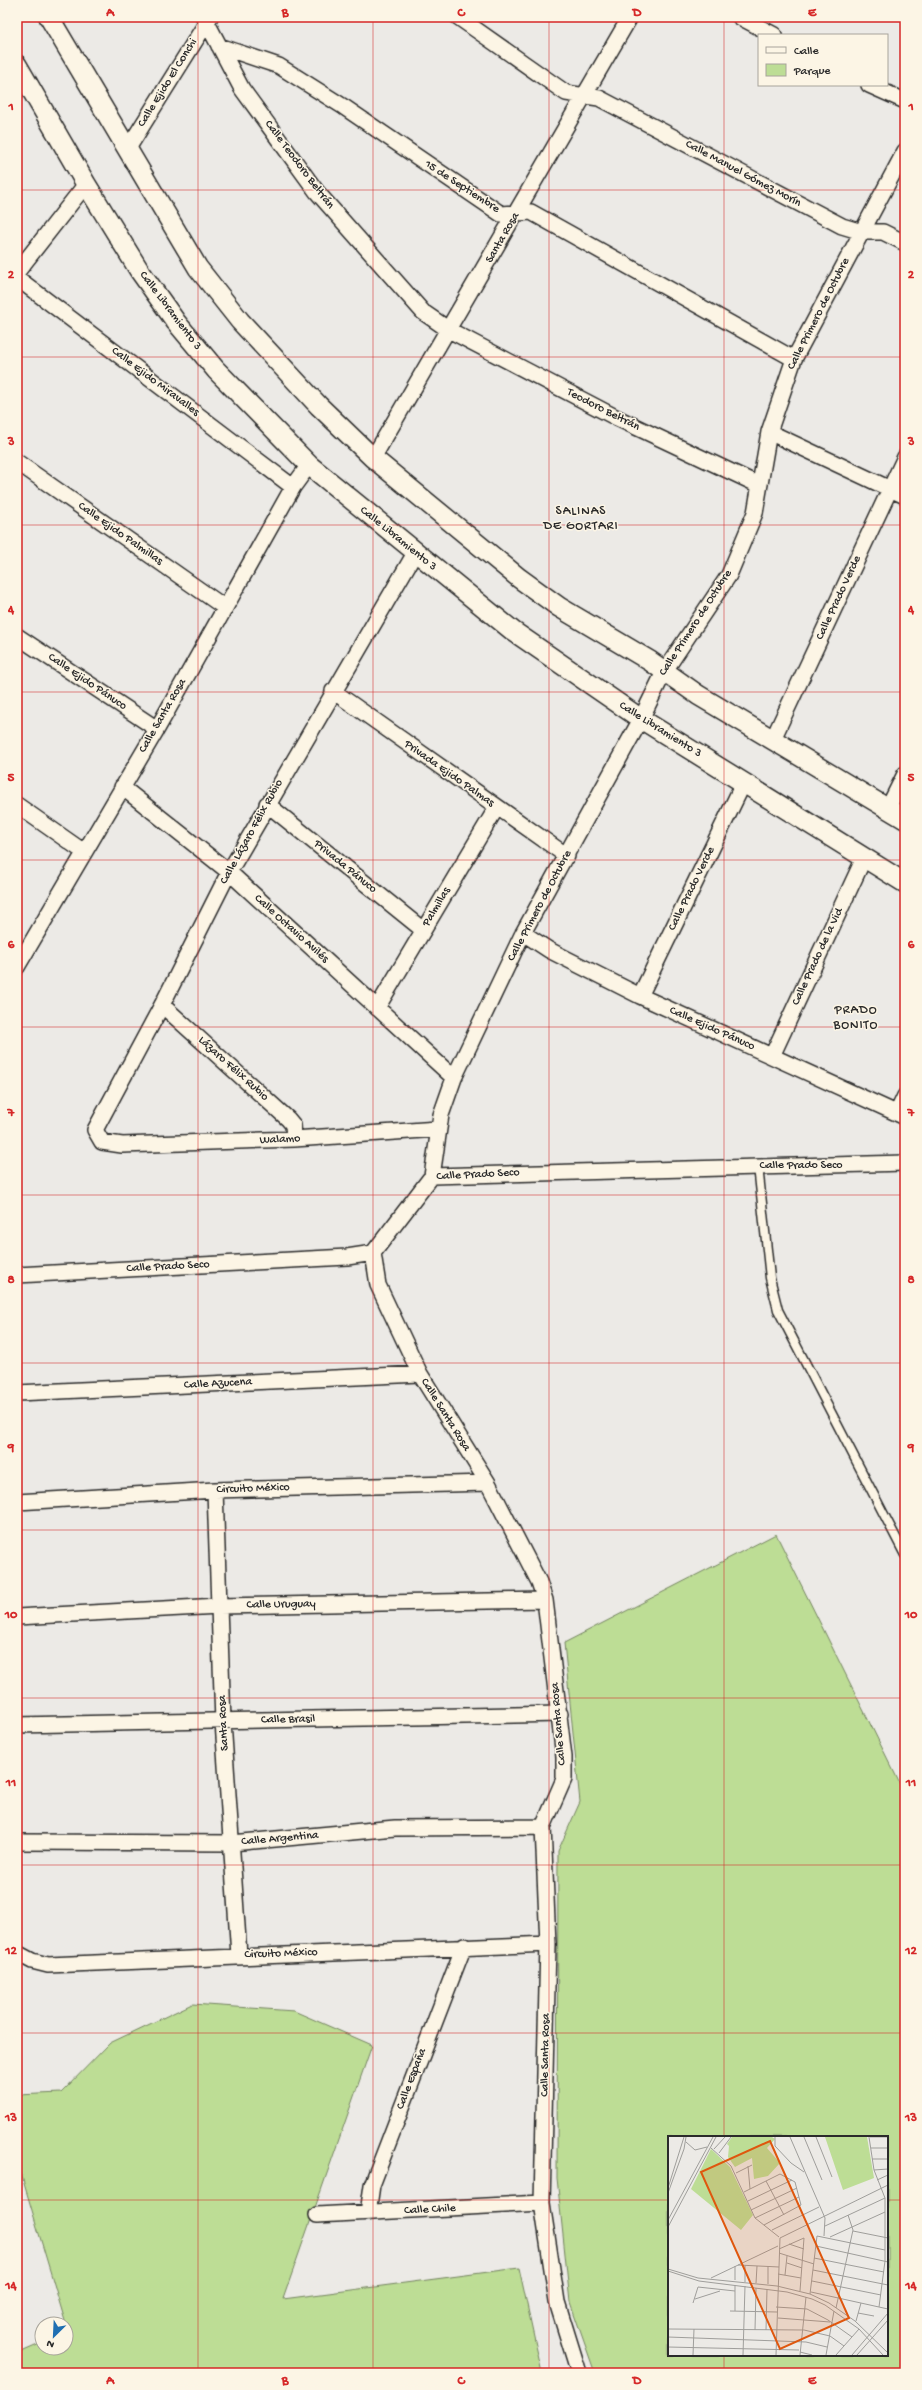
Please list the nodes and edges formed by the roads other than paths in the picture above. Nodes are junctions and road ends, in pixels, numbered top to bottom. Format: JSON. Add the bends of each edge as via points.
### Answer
{"nodes":[{"id":1,"x":49,"y":17,"type":"edge"},
{"id":2,"x":458,"y":17,"type":"edge"},
{"id":3,"x":630,"y":17,"type":"edge"},
{"id":4,"x":740,"y":17,"type":"edge"},
{"id":5,"x":207,"y":18,"type":"edge"},
{"id":6,"x":772,"y":34,"type":"edge"},
{"id":7,"x":219,"y":46,"type":"junction"},
{"id":8,"x":17,"y":65,"type":"edge"},
{"id":9,"x":871,"y":86,"type":"edge"},
{"id":10,"x":583,"y":96,"type":"junction"},
{"id":11,"x":905,"y":100,"type":"edge"},
{"id":12,"x":127,"y":150,"type":"junction"},
{"id":13,"x":905,"y":151,"type":"edge"},
{"id":14,"x":86,"y":184,"type":"junction"},
{"id":15,"x":517,"y":213,"type":"junction"},
{"id":16,"x":862,"y":232,"type":"junction"},
{"id":17,"x":905,"y":242,"type":"edge"},
{"id":18,"x":17,"y":272,"type":"edge"},
{"id":19,"x":17,"y":278,"type":"edge"},
{"id":20,"x":449,"y":330,"type":"junction"},
{"id":21,"x":794,"y":359,"type":"junction"},
{"id":22,"x":769,"y":432,"type":"junction"},
{"id":23,"x":905,"y":456,"type":"edge"},
{"id":24,"x":373,"y":458,"type":"junction"},
{"id":25,"x":17,"y":462,"type":"edge"},
{"id":26,"x":309,"y":465,"type":"junction"},
{"id":27,"x":759,"y":485,"type":"junction"},
{"id":28,"x":293,"y":487,"type":"junction"},
{"id":29,"x":890,"y":489,"type":"junction"},
{"id":30,"x":905,"y":496,"type":"edge"},
{"id":31,"x":415,"y":553,"type":"junction"},
{"id":32,"x":224,"y":607,"type":"junction"},
{"id":33,"x":17,"y":636,"type":"edge"},
{"id":34,"x":664,"y":672,"type":"junction"},
{"id":35,"x":333,"y":690,"type":"junction"},
{"id":36,"x":641,"y":719,"type":"junction"},
{"id":37,"x":157,"y":729,"type":"junction"},
{"id":38,"x":773,"y":739,"type":"junction"},
{"id":39,"x":905,"y":774,"type":"edge"},
{"id":40,"x":744,"y":782,"type":"junction"},
{"id":41,"x":122,"y":787,"type":"junction"},
{"id":42,"x":267,"y":804,"type":"junction"},
{"id":43,"x":17,"y":805,"type":"edge"},
{"id":44,"x":497,"y":807,"type":"junction"},
{"id":45,"x":888,"y":808,"type":"junction"},
{"id":46,"x":905,"y":819,"type":"edge"},
{"id":47,"x":84,"y":852,"type":"junction"},
{"id":48,"x":567,"y":856,"type":"junction"},
{"id":49,"x":864,"y":858,"type":"junction"},
{"id":50,"x":229,"y":872,"type":"junction"},
{"id":51,"x":905,"y":883,"type":"edge"},
{"id":52,"x":423,"y":930,"type":"junction"},
{"id":53,"x":523,"y":933,"type":"junction"},
{"id":54,"x":17,"y":967,"type":"edge"},
{"id":55,"x":640,"y":996,"type":"junction"},
{"id":56,"x":162,"y":1005,"type":"junction"},
{"id":57,"x":377,"y":1008,"type":"junction"},
{"id":58,"x":772,"y":1056,"type":"junction"},
{"id":59,"x":454,"y":1078,"type":"junction"},
{"id":60,"x":905,"y":1096,"type":"edge"},
{"id":61,"x":901,"y":1115,"type":"edge"},
{"id":62,"x":101,"y":1116,"type":"joint"},
{"id":63,"x":438,"y":1129,"type":"junction"},
{"id":64,"x":294,"y":1140,"type":"junction"},
{"id":65,"x":905,"y":1163,"type":"edge"},
{"id":66,"x":758,"y":1166,"type":"junction"},
{"id":67,"x":432,"y":1176,"type":"junction"},
{"id":68,"x":373,"y":1253,"type":"junction"},
{"id":69,"x":17,"y":1275,"type":"edge"},
{"id":70,"x":420,"y":1374,"type":"junction"},
{"id":71,"x":17,"y":1393,"type":"edge"},
{"id":72,"x":488,"y":1483,"type":"junction"},
{"id":73,"x":215,"y":1490,"type":"junction"},
{"id":74,"x":17,"y":1502,"type":"edge"},
{"id":75,"x":905,"y":1555,"type":"edge"},
{"id":76,"x":545,"y":1600,"type":"junction"},
{"id":77,"x":219,"y":1606,"type":"junction"},
{"id":78,"x":17,"y":1617,"type":"edge"},
{"id":79,"x":560,"y":1714,"type":"junction"},
{"id":80,"x":223,"y":1722,"type":"junction"},
{"id":81,"x":17,"y":1725,"type":"edge"},
{"id":82,"x":543,"y":1827,"type":"junction"},
{"id":83,"x":17,"y":1842,"type":"edge"},
{"id":84,"x":232,"y":1843,"type":"junction"},
{"id":85,"x":548,"y":1944,"type":"junction"},
{"id":86,"x":464,"y":1946,"type":"junction"},
{"id":87,"x":17,"y":1953,"type":"edge"},
{"id":88,"x":239,"y":1955,"type":"junction"},
{"id":89,"x":542,"y":2203,"type":"junction"},
{"id":90,"x":368,"y":2213,"type":"junction"},
{"id":91,"x":317,"y":2215,"type":"dead end"},
{"id":92,"x":579,"y":2373,"type":"edge"}],
"edges":[{"from":1,"to":12,"type":"street"},
{"from":2,"to":10,"type":"street","name":"Calle Manuel Gómez Morín","via":[[566,93]]},
{"from":3,"to":10,"type":"street","name":"Santa Rosa"},
{"from":4,"to":6,"type":"street"},
{"from":5,"to":7,"type":"street","name":"Calle Teodoro Beltrán"},
{"from":5,"to":12,"type":"street","name":"Calle Ejido El Conchi"},
{"from":7,"to":15,"type":"street","name":"15 de Septiembre","via":[[279,66],[501,214]]},
{"from":7,"to":20,"type":"street","name":"Calle Teodoro Beltrán","via":[[242,89],[317,192],[423,312]]},
{"from":8,"to":14,"type":"street","name":"Calle Libramiento 3"},
{"from":9,"to":11,"type":"street"},
{"from":10,"to":15,"type":"street","name":"Santa Rosa"},
{"from":10,"to":16,"type":"street","name":"Calle Manuel Gómez Morín","via":[[599,98],[842,226]]},
{"from":12,"to":24,"type":"street","via":[[198,268],[240,321],[319,406]]},
{"from":13,"to":16,"type":"street","name":"Calle Primero de Octubre"},
{"from":14,"to":18,"type":"street"},
{"from":14,"to":26,"type":"street","name":"Calle Libramiento 3","via":[[139,270],[176,322],[216,370]]},
{"from":15,"to":20,"type":"street","name":"Santa Rosa"},
{"from":15,"to":21,"type":"street","name":"15 de Septiembre","via":[[531,212]]},
{"from":16,"to":17,"type":"street","name":"Calle Manuel Gómez Morín","via":[[883,232]]},
{"from":16,"to":21,"type":"street","name":"Calle Primero de Octubre"},
{"from":19,"to":28,"type":"street","name":"Calle Ejido Miravalles"},
{"from":20,"to":24,"type":"street","name":"Santa Rosa"},
{"from":20,"to":27,"type":"street","name":"Teodoro Beltrán","via":[[616,418]]},
{"from":21,"to":22,"type":"street","name":"Calle Primero de Octubre"},
{"from":22,"to":27,"type":"street","name":"Calle Primero de Octubre"},
{"from":22,"to":29,"type":"street"},
{"from":23,"to":29,"type":"street","name":"Calle Prado Verde"},
{"from":24,"to":34,"type":"street","via":[[519,578],[559,607]]},
{"from":25,"to":32,"type":"street","name":"Calle Ejido Palmillas"},
{"from":26,"to":28,"type":"street","name":"Calle Santa Rosa"},
{"from":26,"to":31,"type":"street","name":"Calle Libramiento 3"},
{"from":27,"to":34,"type":"street","name":"Calle Primero de Octubre","via":[[755,513],[729,575]]},
{"from":28,"to":32,"type":"street","name":"Calle Santa Rosa"},
{"from":29,"to":30,"type":"street"},
{"from":29,"to":38,"type":"street","name":"Calle Prado Verde"},
{"from":31,"to":35,"type":"street","name":"Calle Lázaro Félix Rubio"},
{"from":31,"to":36,"type":"street","name":"Calle Libramiento 3","via":[[513,631]]},
{"from":32,"to":37,"type":"street","name":"Calle Santa Rosa"},
{"from":33,"to":37,"type":"street","name":"Calle Ejido Pánuco"},
{"from":34,"to":36,"type":"street","name":"Calle Primero de Octubre"},
{"from":34,"to":38,"type":"street"},
{"from":35,"to":42,"type":"street","name":"Calle Lázaro Félix Rubio"},
{"from":35,"to":44,"type":"street","name":"Privada Ejido Palmas"},
{"from":36,"to":40,"type":"street","name":"Calle Libramiento 3"},
{"from":36,"to":48,"type":"street","name":"Calle Primero de Octubre"},
{"from":37,"to":41,"type":"street","name":"Calle Santa Rosa"},
{"from":38,"to":45,"type":"street"},
{"from":39,"to":45,"type":"street"},
{"from":40,"to":49,"type":"street","name":"Calle Libramiento 3"},
{"from":40,"to":55,"type":"street","name":"Calle Prado Verde"},
{"from":41,"to":47,"type":"street","name":"Calle Santa Rosa"},
{"from":41,"to":50,"type":"street","name":"Calle Octavio Avilés"},
{"from":42,"to":50,"type":"street","name":"Calle Lázaro Félix Rubio"},
{"from":42,"to":52,"type":"street","name":"Privada Pánuco"},
{"from":43,"to":47,"type":"street"},
{"from":44,"to":48,"type":"street","name":"Privada Ejido Palmas"},
{"from":44,"to":52,"type":"street","name":"Palmillas"},
{"from":45,"to":46,"type":"street"},
{"from":47,"to":54,"type":"street","name":"Calle Santa Rosa"},
{"from":48,"to":53,"type":"street","name":"Calle Primero de Octubre"},
{"from":49,"to":51,"type":"street","name":"Calle Libramiento 3"},
{"from":49,"to":58,"type":"street","name":"Calle Prado de la Vid"},
{"from":50,"to":56,"type":"street","name":"Calle Lázaro Félix Rubio"},
{"from":50,"to":57,"type":"street","name":"Calle Octavio Avilés"},
{"from":52,"to":57,"type":"street","name":"Palmillas"},
{"from":53,"to":55,"type":"street","name":"Calle Ejido Pánuco","via":[[550,950]]},
{"from":53,"to":59,"type":"street","name":"Calle Primero de Octubre"},
{"from":55,"to":58,"type":"street","name":"Calle Ejido Pánuco"},
{"from":56,"to":62,"type":"street","name":"Calle Lázaro Félix Rubio"},
{"from":56,"to":64,"type":"street","name":"Lázaro Félix Rubio","via":[[288,1118],[293,1125]]},
{"from":57,"to":59,"type":"street","name":"Calle Octavio Avilés"},
{"from":58,"to":61,"type":"street","name":"Calle Ejido Pánuco"},
{"from":59,"to":63,"type":"street","name":"Calle Primero de Octubre"},
{"from":60,"to":61,"type":"street"},
{"from":62,"to":64,"type":"street","name":"Walamo","via":[[95,1130],[102,1142],[122,1145]]},
{"from":63,"to":64,"type":"street","name":"Walamo"},
{"from":63,"to":67,"type":"street","name":"Calle Primero de Octubre"},
{"from":65,"to":66,"type":"street","name":"Calle Prado Seco"},
{"from":66,"to":67,"type":"street","name":"Calle Prado Seco"},
{"from":66,"to":75,"type":"lane","via":[[770,1278],[778,1310]]},
{"from":67,"to":68,"type":"street","name":"Calle Prado Seco"},
{"from":68,"to":69,"type":"street","name":"Calle Prado Seco","via":[[347,1258]]},
{"from":68,"to":70,"type":"street","name":"Calle Santa Rosa","via":[[378,1285]]},
{"from":70,"to":71,"type":"street","name":"Calle Azucena"},
{"from":70,"to":72,"type":"street","name":"Calle Santa Rosa"},
{"from":72,"to":73,"type":"street","name":"Circuito México"},
{"from":72,"to":76,"type":"street","name":"Calle Santa Rosa","via":[[531,1562]]},
{"from":73,"to":74,"type":"street","name":"Circuito México"},
{"from":73,"to":77,"type":"street","name":"Santa Rosa"},
{"from":76,"to":77,"type":"street","name":"Calle Uruguay"},
{"from":76,"to":79,"type":"street","name":"Calle Santa Rosa"},
{"from":77,"to":78,"type":"street","name":"Calle Uruguay"},
{"from":77,"to":80,"type":"street","name":"Santa Rosa"},
{"from":79,"to":80,"type":"street","name":"Calle Brasil"},
{"from":79,"to":82,"type":"street","name":"Calle Santa Rosa","via":[[564,1779]]},
{"from":80,"to":81,"type":"street","name":"Calle Brasil"},
{"from":80,"to":84,"type":"street","name":"Santa Rosa"},
{"from":82,"to":84,"type":"street","name":"Calle Argentina","via":[[395,1828]]},
{"from":82,"to":85,"type":"street","name":"Calle Santa Rosa"},
{"from":83,"to":84,"type":"street","name":"Calle Argentina"},
{"from":84,"to":88,"type":"street","name":"Santa Rosa"},
{"from":85,"to":86,"type":"street","name":"Circuito México"},
{"from":85,"to":89,"type":"street","name":"Calle Santa Rosa"},
{"from":86,"to":88,"type":"street","name":"Circuito México"},
{"from":86,"to":90,"type":"street","name":"Calle España","via":[[372,2184]]},
{"from":87,"to":88,"type":"street","name":"Circuito México","via":[[32,1961],[48,1965]]},
{"from":89,"to":90,"type":"street","name":"Calle Chile"},
{"from":89,"to":92,"type":"street","name":"Calle Santa Rosa","via":[[557,2302]]},
{"from":90,"to":91,"type":"street","name":"Calle Chile"}]}
